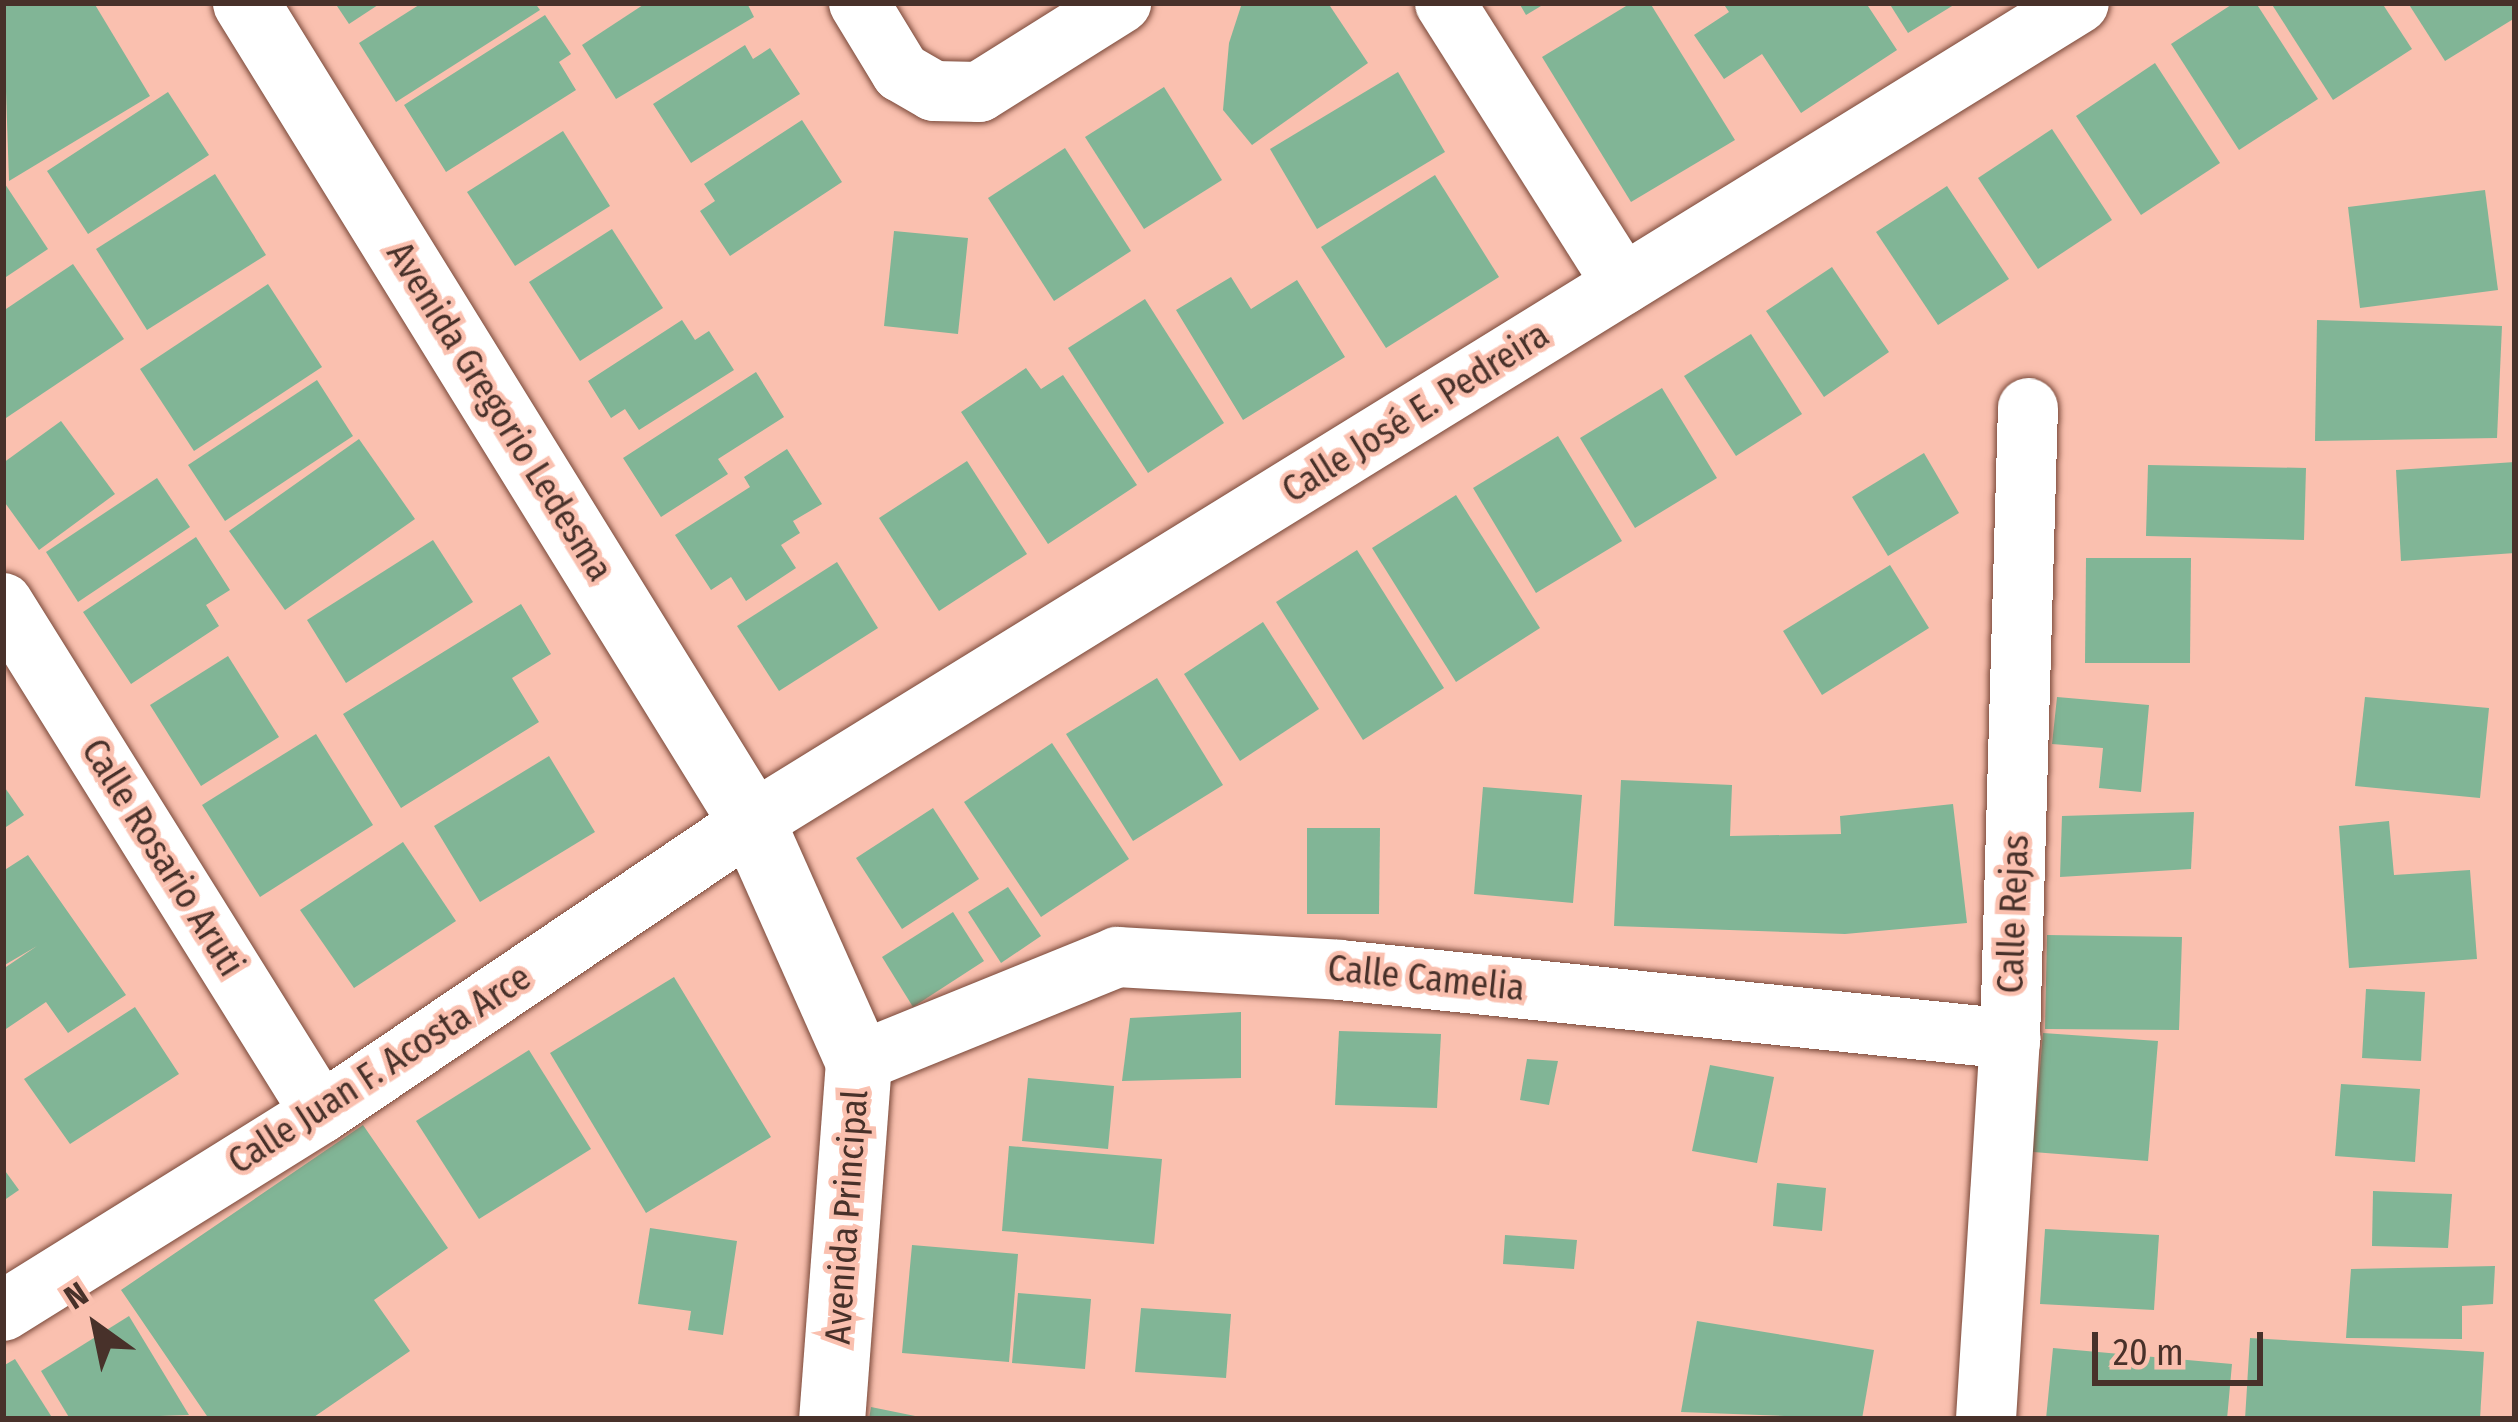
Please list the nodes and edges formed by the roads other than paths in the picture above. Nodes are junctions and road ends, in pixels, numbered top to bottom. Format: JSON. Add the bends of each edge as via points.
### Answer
{"nodes":[{"id":1,"x":246,"y":3,"type":"edge"},
{"id":2,"x":859,"y":3,"type":"edge"},
{"id":3,"x":1121,"y":3,"type":"edge"},
{"id":4,"x":1445,"y":3,"type":"edge"},
{"id":5,"x":2079,"y":3,"type":"edge"},
{"id":6,"x":1624,"y":285,"type":"junction"},
{"id":7,"x":2028,"y":408,"type":"dead end"},
{"id":8,"x":3,"y":603,"type":"edge"},
{"id":9,"x":752,"y":822,"type":"junction"},
{"id":10,"x":2011,"y":1039,"type":"junction"},
{"id":11,"x":859,"y":1062,"type":"junction"},
{"id":12,"x":321,"y":1113,"type":"junction"},
{"id":13,"x":3,"y":1311,"type":"edge"},
{"id":14,"x":832,"y":1419,"type":"edge"},
{"id":15,"x":1986,"y":1419,"type":"edge"}],
"edges":[{"from":1,"to":9,"type":"street","name":"Avenida Gregorio Ledesma"},
{"from":2,"to":3,"type":"street","via":[[901,71],[934,91],[979,92]]},
{"from":4,"to":6,"type":"street"},
{"from":5,"to":6,"type":"street","name":"Calle José E. Pedreira"},
{"from":6,"to":9,"type":"street","name":"Calle José E. Pedreira"},
{"from":7,"to":10,"type":"street","name":"Calle Rejas"},
{"from":8,"to":12,"type":"street","name":"Calle Rosario Aruti"},
{"from":9,"to":11,"type":"street","name":"Avenida Principal"},
{"from":9,"to":12,"type":"street","name":"Calle Juan F. Acosta Arce"},
{"from":10,"to":11,"type":"street","name":"Calle Camelia","via":[[1340,970],[1118,957]]},
{"from":10,"to":15,"type":"street","name":"Calle Rejas"},
{"from":11,"to":14,"type":"street","name":"Avenida Principal"},
{"from":12,"to":13,"type":"street","name":"Calle Juan F. Acosta Arce"}]}
